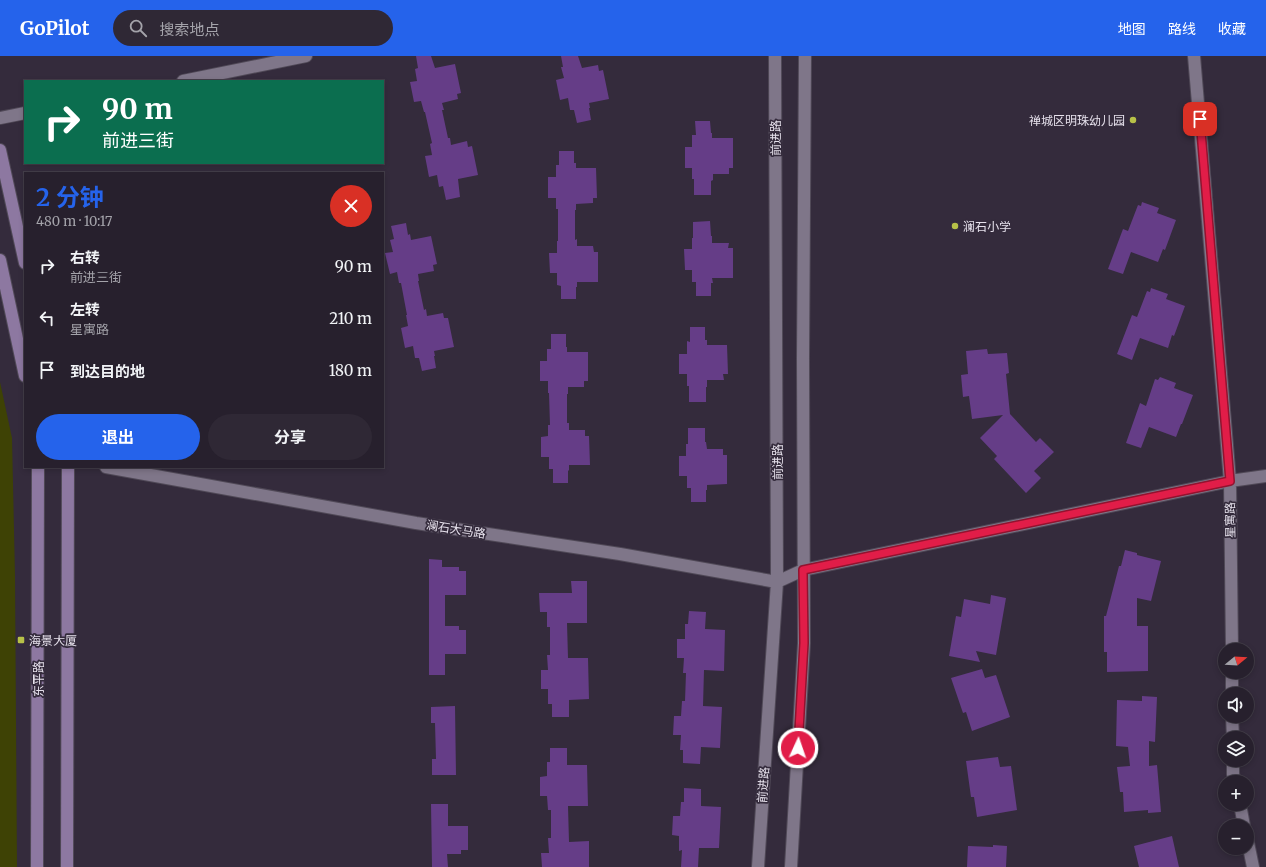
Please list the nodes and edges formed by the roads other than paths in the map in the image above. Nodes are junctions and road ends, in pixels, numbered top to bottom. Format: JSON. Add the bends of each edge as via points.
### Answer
{"nodes":[{"id":1,"x":306,"y":56,"type":"edge"},
{"id":2,"x":775,"y":56,"type":"edge"},
{"id":3,"x":805,"y":56,"type":"edge"},
{"id":4,"x":1194,"y":56,"type":"edge"},
{"id":5,"x":188,"y":80,"type":"edge"},
{"id":6,"x":24,"y":113,"type":"edge"},
{"id":7,"x":0,"y":118,"type":"edge"},
{"id":8,"x":0,"y":150,"type":"edge"},
{"id":9,"x":24,"y":258,"type":"edge"},
{"id":10,"x":0,"y":260,"type":"edge"},
{"id":11,"x":24,"y":371,"type":"edge"},
{"id":12,"x":38,"y":468,"type":"edge"},
{"id":13,"x":68,"y":468,"type":"edge"},
{"id":14,"x":112,"y":468,"type":"edge"},
{"id":15,"x":1266,"y":476,"type":"edge"},
{"id":16,"x":1230,"y":481,"type":"junction"},
{"id":17,"x":803,"y":570,"type":"junction"},
{"id":18,"x":777,"y":582,"type":"junction"},
{"id":19,"x":1232,"y":643,"type":"edge"},
{"id":20,"x":1251,"y":855,"type":"edge"},
{"id":21,"x":37,"y":867,"type":"edge"},
{"id":22,"x":67,"y":867,"type":"edge"},
{"id":23,"x":758,"y":867,"type":"edge"},
{"id":24,"x":790,"y":867,"type":"edge"},
{"id":25,"x":1253,"y":867,"type":"edge"}],
"edges":[{"from":1,"to":5,"type":"street"},
{"from":2,"to":18,"type":"street","name":"前进路"},
{"from":3,"to":17,"type":"street"},
{"from":4,"to":16,"type":"street","name":"星寓路"},
{"from":6,"to":7,"type":"street"},
{"from":8,"to":9,"type":"main road"},
{"from":10,"to":11,"type":"main road"},
{"from":12,"to":21,"type":"main road","name":"东平路"},
{"from":13,"to":22,"type":"main road"},
{"from":14,"to":18,"type":"street","name":"澜石大马路","via":[[416,523],[620,554]]},
{"from":15,"to":16,"type":"street"},
{"from":16,"to":17,"type":"street"},
{"from":16,"to":19,"type":"street","name":"星寓路"},
{"from":17,"to":18,"type":"street"},
{"from":17,"to":24,"type":"street","via":[[804,643]]},
{"from":18,"to":23,"type":"street","name":"前进路"},
{"from":20,"to":25,"type":"street"}]}
